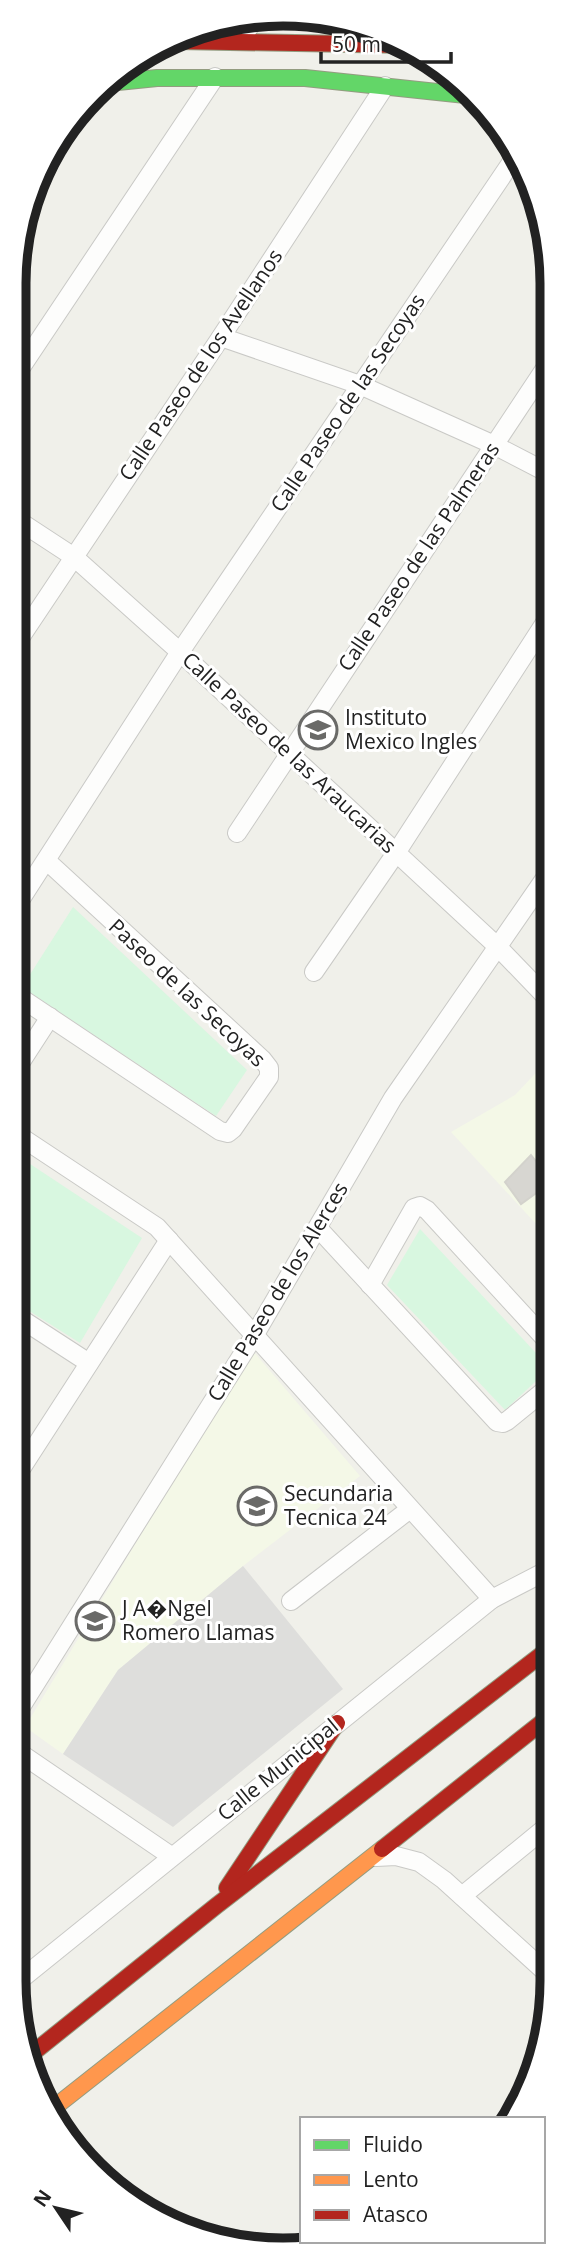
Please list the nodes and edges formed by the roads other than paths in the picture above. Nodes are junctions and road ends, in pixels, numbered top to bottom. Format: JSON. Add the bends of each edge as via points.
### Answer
{"nodes":[{"id":1,"x":249,"y":28,"type":"edge"},
{"id":2,"x":198,"y":41,"type":"edge"},
{"id":3,"x":240,"y":41,"type":"junction"},
{"id":4,"x":386,"y":48,"type":"edge"},
{"id":5,"x":307,"y":60,"type":"junction"},
{"id":6,"x":215,"y":77,"type":"junction"},
{"id":7,"x":124,"y":81,"type":"edge"},
{"id":8,"x":385,"y":86,"type":"junction"},
{"id":9,"x":457,"y":94,"type":"edge"},
{"id":10,"x":510,"y":164,"type":"edge"},
{"id":11,"x":221,"y":337,"type":"junction"},
{"id":12,"x":26,"y":360,"type":"edge"},
{"id":13,"x":540,"y":376,"type":"edge"},
{"id":14,"x":360,"y":385,"type":"junction"},
{"id":15,"x":494,"y":445,"type":"junction"},
{"id":16,"x":540,"y":469,"type":"edge"},
{"id":17,"x":26,"y":526,"type":"edge"},
{"id":18,"x":74,"y":557,"type":"junction"},
{"id":19,"x":26,"y":629,"type":"edge"},
{"id":20,"x":540,"y":630,"type":"edge"},
{"id":21,"x":180,"y":652,"type":"junction"},
{"id":22,"x":289,"y":753,"type":"junction"},
{"id":23,"x":237,"y":832,"type":"dead end"},
{"id":24,"x":396,"y":853,"type":"junction"},
{"id":25,"x":47,"y":861,"type":"junction"},
{"id":26,"x":540,"y":886,"type":"edge"},
{"id":27,"x":26,"y":892,"type":"edge"},
{"id":28,"x":498,"y":947,"type":"junction"},
{"id":29,"x":314,"y":972,"type":"dead end"},
{"id":30,"x":540,"y":991,"type":"edge"},
{"id":31,"x":26,"y":1001,"type":"edge"},
{"id":32,"x":50,"y":1017,"type":"junction"},
{"id":33,"x":26,"y":1054,"type":"edge"},
{"id":34,"x":26,"y":1140,"type":"edge"},
{"id":35,"x":318,"y":1228,"type":"junction"},
{"id":36,"x":169,"y":1240,"type":"junction"},
{"id":37,"x":370,"y":1285,"type":"junction"},
{"id":38,"x":26,"y":1322,"type":"edge"},
{"id":39,"x":540,"y":1333,"type":"edge"},
{"id":40,"x":254,"y":1336,"type":"junction"},
{"id":41,"x":89,"y":1363,"type":"junction"},
{"id":42,"x":540,"y":1395,"type":"edge"},
{"id":43,"x":26,"y":1461,"type":"edge"},
{"id":44,"x":410,"y":1509,"type":"junction"},
{"id":45,"x":540,"y":1574,"type":"edge"},
{"id":46,"x":492,"y":1600,"type":"junction"},
{"id":47,"x":291,"y":1601,"type":"dead end"},
{"id":48,"x":540,"y":1656,"type":"edge"},
{"id":49,"x":26,"y":1699,"type":"edge"},
{"id":50,"x":337,"y":1723,"type":"junction"},
{"id":51,"x":540,"y":1724,"type":"edge"},
{"id":52,"x":540,"y":1741,"type":"edge"},
{"id":53,"x":26,"y":1757,"type":"edge"},
{"id":54,"x":495,"y":1758,"type":"junction"},
{"id":55,"x":540,"y":1832,"type":"edge"},
{"id":56,"x":171,"y":1856,"type":"junction"},
{"id":57,"x":370,"y":1857,"type":"junction"},
{"id":58,"x":462,"y":1896,"type":"junction"},
{"id":59,"x":216,"y":1906,"type":"junction"},
{"id":60,"x":540,"y":1967,"type":"edge"},
{"id":61,"x":26,"y":1975,"type":"edge"},
{"id":62,"x":36,"y":2050,"type":"edge"},
{"id":63,"x":58,"y":2104,"type":"edge"}],
"edges":[{"from":1,"to":3,"type":"street"},
{"from":2,"to":3,"type":"main road"},
{"from":3,"to":5,"type":"main road"},
{"from":4,"to":5,"type":"main road"},
{"from":5,"to":6,"type":"main road"},
{"from":5,"to":8,"type":"main road"},
{"from":6,"to":7,"type":"main road"},
{"from":6,"to":12,"type":"street"},
{"from":8,"to":9,"type":"main road"},
{"from":8,"to":11,"type":"street","name":"Calle Paseo de los Avellanos"},
{"from":10,"to":14,"type":"street","name":"Calle Paseo de las Secoyas"},
{"from":11,"to":14,"type":"street"},
{"from":11,"to":18,"type":"street","name":"Calle Paseo de los Avellanos"},
{"from":13,"to":15,"type":"street","name":"Calle Paseo de las Palmeras"},
{"from":14,"to":15,"type":"street"},
{"from":14,"to":21,"type":"street","name":"Calle Paseo de las Secoyas"},
{"from":15,"to":16,"type":"street"},
{"from":15,"to":22,"type":"street","name":"Calle Paseo de las Palmeras"},
{"from":17,"to":18,"type":"street","name":"Calle Paseo de las Araucarias"},
{"from":18,"to":19,"type":"street","name":"Calle Paseo de los Avellanos"},
{"from":18,"to":21,"type":"street","name":"Calle Paseo de las Araucarias"},
{"from":20,"to":24,"type":"street"},
{"from":21,"to":22,"type":"street","name":"Calle Paseo de las Araucarias"},
{"from":21,"to":25,"type":"street"},
{"from":22,"to":23,"type":"street","name":"Calle Paseo de las Palmeras"},
{"from":22,"to":24,"type":"street","name":"Calle Paseo de las Araucarias"},
{"from":24,"to":28,"type":"street","name":"Calle Paseo de las Araucarias"},
{"from":24,"to":29,"type":"street"},
{"from":25,"to":27,"type":"street"},
{"from":25,"to":32,"type":"street","name":"Paseo de las Secoyas","via":[[262,1059],[269,1077],[233,1129],[220,1132]]},
{"from":26,"to":28,"type":"street","name":"Calle Paseo de los Alerces"},
{"from":28,"to":30,"type":"street","name":"Calle Paseo de las Araucarias"},
{"from":28,"to":35,"type":"street","name":"Calle Paseo de los Alerces","via":[[393,1098]]},
{"from":31,"to":32,"type":"street","name":"Paseo de las Secoyas"},
{"from":32,"to":33,"type":"street"},
{"from":34,"to":36,"type":"street","via":[[144,1217]]},
{"from":35,"to":37,"type":"street"},
{"from":35,"to":40,"type":"street","name":"Calle Paseo de los Alerces"},
{"from":36,"to":40,"type":"street"},
{"from":36,"to":41,"type":"street"},
{"from":37,"to":39,"type":"street","via":[[414,1208],[420,1206]]},
{"from":37,"to":42,"type":"street","via":[[497,1422],[507,1421]]},
{"from":38,"to":41,"type":"street"},
{"from":40,"to":44,"type":"street"},
{"from":40,"to":49,"type":"street","name":"Calle Paseo de los Alerces"},
{"from":41,"to":43,"type":"street"},
{"from":44,"to":46,"type":"street"},
{"from":44,"to":47,"type":"street"},
{"from":45,"to":46,"type":"street","name":"Calle Municipal"},
{"from":46,"to":50,"type":"street","name":"Calle Municipal"},
{"from":48,"to":59,"type":"main road"},
{"from":50,"to":56,"type":"street","name":"Calle Municipal"},
{"from":50,"to":59,"type":"main road"},
{"from":51,"to":54,"type":"main road"},
{"from":52,"to":54,"type":"main road"},
{"from":53,"to":56,"type":"street"},
{"from":54,"to":57,"type":"main road"},
{"from":55,"to":58,"type":"street"},
{"from":56,"to":61,"type":"street","name":"Calle Municipal"},
{"from":57,"to":58,"type":"street","via":[[396,1856],[419,1862]]},
{"from":57,"to":63,"type":"main road"},
{"from":58,"to":60,"type":"street"},
{"from":59,"to":62,"type":"main road"}]}
